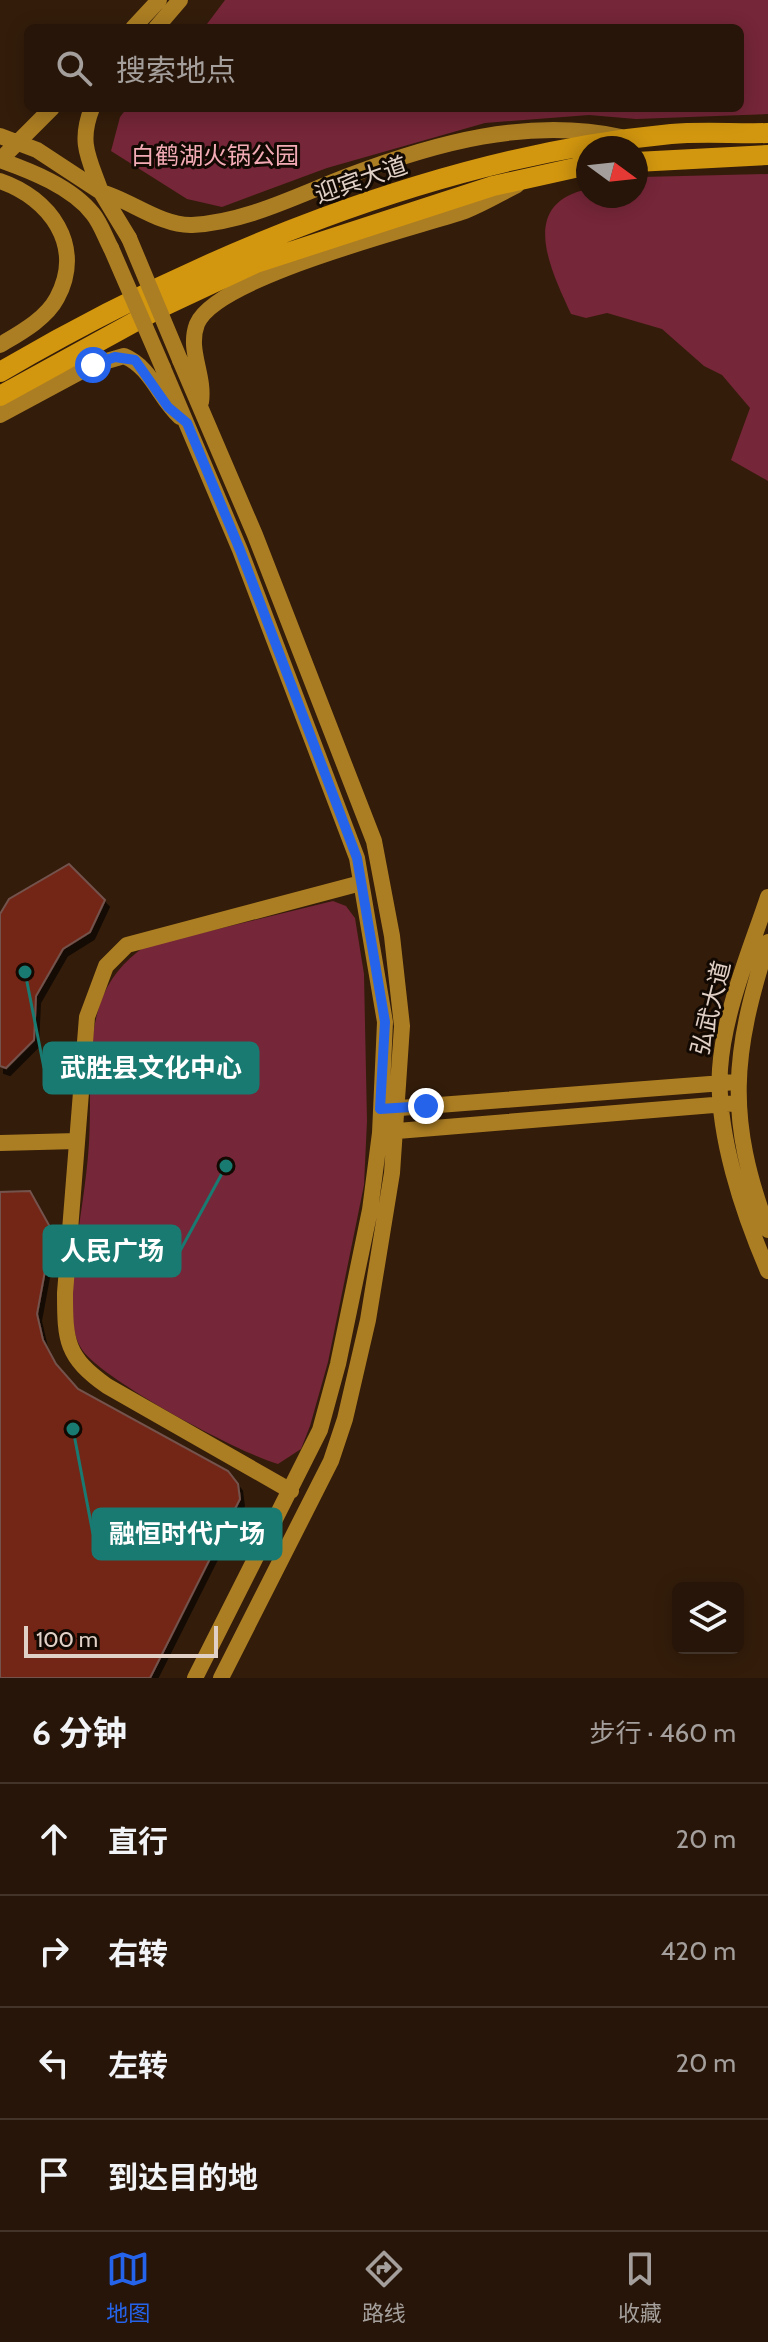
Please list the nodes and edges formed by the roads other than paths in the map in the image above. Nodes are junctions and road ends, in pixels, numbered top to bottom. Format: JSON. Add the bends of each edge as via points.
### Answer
{"nodes":[{"id":1,"x":159,"y":0,"type":"edge"},
{"id":2,"x":180,"y":0,"type":"edge"},
{"id":3,"x":137,"y":24,"type":"edge"},
{"id":4,"x":159,"y":24,"type":"edge"},
{"id":5,"x":48,"y":112,"type":"edge"},
{"id":6,"x":91,"y":112,"type":"edge"},
{"id":7,"x":768,"y":133,"type":"edge"},
{"id":8,"x":0,"y":136,"type":"edge"},
{"id":9,"x":615,"y":136,"type":"edge"},
{"id":10,"x":648,"y":138,"type":"edge"},
{"id":11,"x":21,"y":142,"type":"junction"},
{"id":12,"x":576,"y":151,"type":"edge"},
{"id":13,"x":768,"y":155,"type":"edge"},
{"id":14,"x":648,"y":161,"type":"edge"},
{"id":15,"x":576,"y":168,"type":"edge"},
{"id":16,"x":533,"y":177,"type":"junction"},
{"id":17,"x":0,"y":181,"type":"edge"},
{"id":18,"x":101,"y":192,"type":"junction"},
{"id":19,"x":0,"y":345,"type":"edge"},
{"id":20,"x":0,"y":372,"type":"edge"},
{"id":21,"x":0,"y":396,"type":"edge"},
{"id":22,"x":200,"y":407,"type":"junction"},
{"id":23,"x":0,"y":415,"type":"edge"},
{"id":24,"x":187,"y":423,"type":"junction"},
{"id":25,"x":361,"y":883,"type":"junction"},
{"id":26,"x":768,"y":897,"type":"edge"},
{"id":27,"x":768,"y":942,"type":"edge"},
{"id":28,"x":728,"y":1082,"type":"junction"},
{"id":29,"x":731,"y":1104,"type":"junction"},
{"id":30,"x":388,"y":1109,"type":"junction"},
{"id":31,"x":388,"y":1132,"type":"junction"},
{"id":32,"x":0,"y":1143,"type":"edge"},
{"id":33,"x":77,"y":1146,"type":"junction"},
{"id":34,"x":0,"y":1154,"type":"edge"},
{"id":35,"x":768,"y":1230,"type":"edge"},
{"id":36,"x":768,"y":1271,"type":"edge"},
{"id":37,"x":291,"y":1491,"type":"junction"},
{"id":38,"x":195,"y":1678,"type":"edge"},
{"id":39,"x":221,"y":1678,"type":"edge"}],
"edges":[{"from":1,"to":3,"type":"main road"},
{"from":2,"to":4,"type":"main road"},
{"from":5,"to":11,"type":"main road"},
{"from":6,"to":18,"type":"main road","via":[[83,134],[85,151]]},
{"from":7,"to":10,"type":"main road","name":"迎宾大道"},
{"from":8,"to":11,"type":"main road"},
{"from":9,"to":18,"type":"main road","via":[[552,128],[462,140],[262,209],[189,225]]},
{"from":11,"to":18,"type":"main road"},
{"from":11,"to":24,"type":"main road","bridge":true,"via":[[0,160],[29,170],[94,215]]},
{"from":12,"to":20,"type":"main road","name":"迎宾大道","via":[[420,187],[293,231],[180,276]]},
{"from":13,"to":14,"type":"main road"},
{"from":15,"to":16,"type":"main road","name":"迎宾大道"},
{"from":16,"to":21,"type":"main road","name":"迎宾大道","via":[[363,225],[256,263],[160,308]]},
{"from":16,"to":22,"type":"main road","via":[[465,211],[290,269],[211,305],[194,336]]},
{"from":17,"to":19,"type":"main road","via":[[53,216],[67,244],[57,298],[42,316]]},
{"from":18,"to":22,"type":"main road","bridge":true,"via":[[129,238]]},
{"from":22,"to":30,"type":"main road","via":[[374,841],[402,1026]]},
{"from":23,"to":24,"type":"main road","via":[[93,365],[124,356],[142,367],[168,407]]},
{"from":24,"to":25,"type":"main road","via":[[357,858]]},
{"from":25,"to":30,"type":"main road","via":[[385,1022]]},
{"from":25,"to":33,"type":"main road","via":[[127,945],[106,966],[87,1017]]},
{"from":26,"to":28,"type":"main road","name":"弘武大道","via":[[726,1032]]},
{"from":27,"to":28,"type":"main road","name":"弘武大道"},
{"from":28,"to":29,"type":"main road","name":"弘武大道"},
{"from":28,"to":30,"type":"main road"},
{"from":29,"to":31,"type":"main road"},
{"from":29,"to":35,"type":"main road","name":"弘武大道"},
{"from":29,"to":36,"type":"main road","name":"弘武大道","via":[[743,1213]]},
{"from":30,"to":31,"type":"main road"},
{"from":31,"to":37,"type":"main road","via":[[338,1364],[320,1430]]},
{"from":31,"to":39,"type":"main road","via":[[368,1320],[341,1433]]},
{"from":32,"to":33,"type":"main road"},
{"from":33,"to":34,"type":"main road"},
{"from":33,"to":37,"type":"main road","via":[[65,1339],[81,1368]]},
{"from":37,"to":38,"type":"main road"}]}
